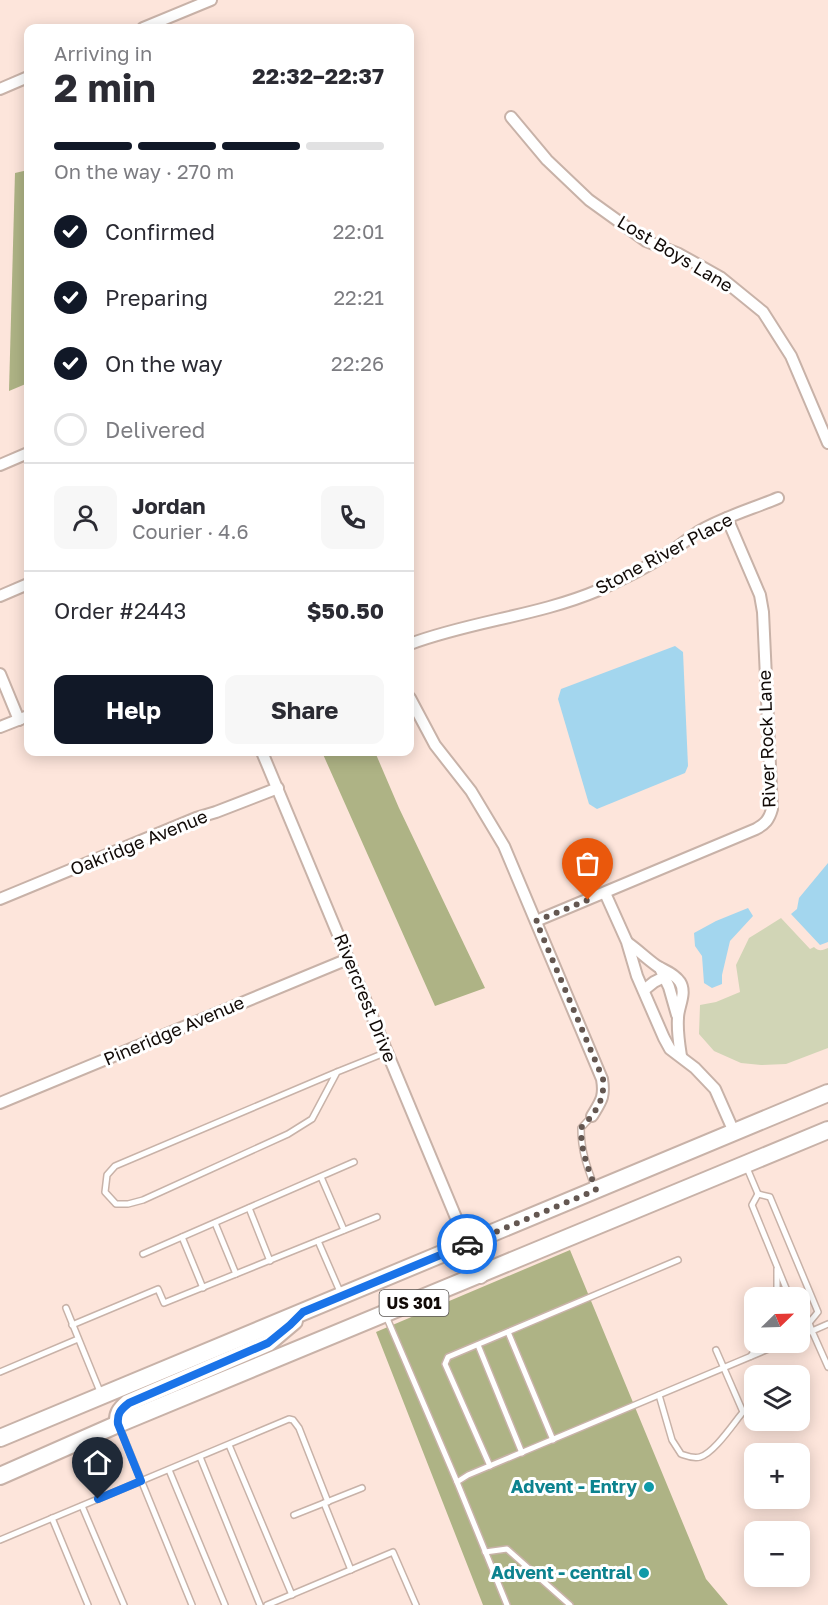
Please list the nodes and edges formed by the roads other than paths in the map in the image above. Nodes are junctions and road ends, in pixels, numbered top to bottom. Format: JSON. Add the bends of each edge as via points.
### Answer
{"nodes":[{"id":1,"x":211,"y":0,"type":"edge"},
{"id":2,"x":153,"y":24,"type":"edge"},
{"id":3,"x":24,"y":79,"type":"edge"},
{"id":4,"x":0,"y":89,"type":"edge"},
{"id":5,"x":511,"y":117,"type":"dead end"},
{"id":6,"x":828,"y":443,"type":"edge"},
{"id":7,"x":24,"y":455,"type":"edge"},
{"id":8,"x":0,"y":465,"type":"edge"},
{"id":9,"x":778,"y":498,"type":"dead end"},
{"id":10,"x":727,"y":518,"type":"junction"},
{"id":11,"x":24,"y":586,"type":"edge"},
{"id":12,"x":0,"y":596,"type":"edge"},
{"id":13,"x":414,"y":643,"type":"edge"},
{"id":14,"x":0,"y":674,"type":"edge"},
{"id":15,"x":414,"y":706,"type":"edge"},
{"id":16,"x":24,"y":718,"type":"edge"},
{"id":17,"x":0,"y":727,"type":"edge"},
{"id":18,"x":264,"y":756,"type":"edge"},
{"id":19,"x":278,"y":788,"type":"junction"},
{"id":20,"x":605,"y":893,"type":"junction"},
{"id":21,"x":0,"y":899,"type":"edge"},
{"id":22,"x":536,"y":921,"type":"junction"},
{"id":23,"x":627,"y":942,"type":"junction"},
{"id":24,"x":348,"y":959,"type":"junction"},
{"id":25,"x":662,"y":972,"type":"junction"},
{"id":26,"x":644,"y":990,"type":"junction"},
{"id":27,"x":387,"y":1052,"type":"junction"},
{"id":28,"x":681,"y":1056,"type":"junction"},
{"id":29,"x":337,"y":1072,"type":"junction"},
{"id":30,"x":828,"y":1094,"type":"edge"},
{"id":31,"x":0,"y":1103,"type":"edge"},
{"id":32,"x":592,"y":1116,"type":"joint"},
{"id":33,"x":828,"y":1130,"type":"edge"},
{"id":34,"x":734,"y":1132,"type":"junction"},
{"id":35,"x":354,"y":1162,"type":"dead end"},
{"id":36,"x":745,"y":1165,"type":"junction"},
{"id":37,"x":321,"y":1177,"type":"junction"},
{"id":38,"x":596,"y":1190,"type":"junction"},
{"id":39,"x":758,"y":1194,"type":"junction"},
{"id":40,"x":249,"y":1208,"type":"junction"},
{"id":41,"x":377,"y":1217,"type":"dead end"},
{"id":42,"x":215,"y":1223,"type":"junction"},
{"id":43,"x":344,"y":1230,"type":"junction"},
{"id":44,"x":182,"y":1237,"type":"junction"},
{"id":45,"x":318,"y":1241,"type":"junction"},
{"id":46,"x":467,"y":1244,"type":"junction"},
{"id":47,"x":143,"y":1254,"type":"dead end"},
{"id":48,"x":678,"y":1260,"type":"dead end"},
{"id":49,"x":270,"y":1261,"type":"junction"},
{"id":50,"x":777,"y":1265,"type":"junction"},
{"id":51,"x":236,"y":1274,"type":"junction"},
{"id":52,"x":480,"y":1275,"type":"junction"},
{"id":53,"x":777,"y":1287,"type":"edge"},
{"id":54,"x":786,"y":1287,"type":"edge"},
{"id":55,"x":808,"y":1287,"type":"edge"},
{"id":56,"x":203,"y":1288,"type":"junction"},
{"id":57,"x":810,"y":1292,"type":"edge"},
{"id":58,"x":341,"y":1296,"type":"junction"},
{"id":59,"x":66,"y":1308,"type":"dead end"},
{"id":60,"x":303,"y":1312,"type":"junction"},
{"id":61,"x":385,"y":1314,"type":"junction"},
{"id":62,"x":810,"y":1322,"type":"edge"},
{"id":63,"x":828,"y":1324,"type":"edge"},
{"id":64,"x":72,"y":1325,"type":"junction"},
{"id":65,"x":810,"y":1326,"type":"edge"},
{"id":66,"x":812,"y":1331,"type":"junction"},
{"id":67,"x":508,"y":1332,"type":"junction"},
{"id":68,"x":78,"y":1339,"type":"junction"},
{"id":69,"x":477,"y":1345,"type":"junction"},
{"id":70,"x":716,"y":1350,"type":"dead end"},
{"id":71,"x":753,"y":1353,"type":"edge"},
{"id":72,"x":759,"y":1353,"type":"edge"},
{"id":73,"x":750,"y":1357,"type":"junction"},
{"id":74,"x":828,"y":1367,"type":"edge"},
{"id":75,"x":724,"y":1368,"type":"junction"},
{"id":76,"x":0,"y":1372,"type":"edge"},
{"id":77,"x":659,"y":1395,"type":"junction"},
{"id":78,"x":101,"y":1396,"type":"junction"},
{"id":79,"x":118,"y":1424,"type":"junction"},
{"id":80,"x":0,"y":1438,"type":"edge"},
{"id":81,"x":553,"y":1440,"type":"junction"},
{"id":82,"x":230,"y":1445,"type":"junction"},
{"id":83,"x":522,"y":1453,"type":"junction"},
{"id":84,"x":200,"y":1457,"type":"junction"},
{"id":85,"x":490,"y":1466,"type":"junction"},
{"id":86,"x":169,"y":1470,"type":"junction"},
{"id":87,"x":0,"y":1476,"type":"edge"},
{"id":88,"x":141,"y":1481,"type":"junction"},
{"id":89,"x":457,"y":1482,"type":"junction"},
{"id":90,"x":362,"y":1488,"type":"dead end"},
{"id":91,"x":326,"y":1502,"type":"junction"},
{"id":92,"x":82,"y":1506,"type":"junction"},
{"id":93,"x":294,"y":1515,"type":"dead end"},
{"id":94,"x":52,"y":1518,"type":"junction"},
{"id":95,"x":0,"y":1540,"type":"edge"},
{"id":96,"x":486,"y":1552,"type":"junction"},
{"id":97,"x":351,"y":1570,"type":"junction"},
{"id":98,"x":292,"y":1595,"type":"junction"},
{"id":99,"x":88,"y":1605,"type":"edge"},
{"id":100,"x":124,"y":1605,"type":"edge"},
{"id":101,"x":192,"y":1605,"type":"edge"},
{"id":102,"x":225,"y":1605,"type":"edge"},
{"id":103,"x":260,"y":1605,"type":"edge"},
{"id":104,"x":267,"y":1605,"type":"edge"},
{"id":105,"x":416,"y":1605,"type":"edge"},
{"id":106,"x":507,"y":1605,"type":"edge"},
{"id":107,"x":570,"y":1605,"type":"edge"}],
"edges":[{"from":1,"to":2,"type":"street"},
{"from":3,"to":4,"type":"street"},
{"from":5,"to":6,"type":"street","name":"Lost Boys Lane","via":[[547,160],[589,200],[646,241],[720,277],[763,312],[791,356]]},
{"from":7,"to":8,"type":"street"},
{"from":9,"to":10,"type":"street","name":"Stone River Place"},
{"from":10,"to":13,"type":"street","name":"Stone River Place","via":[[649,565],[598,590]]},
{"from":10,"to":20,"type":"street","name":"River Rock Lane","via":[[760,595],[763,612],[770,818],[756,830]]},
{"from":11,"to":12,"type":"street"},
{"from":14,"to":16,"type":"street"},
{"from":15,"to":22,"type":"street","via":[[435,745],[471,791],[504,846]]},
{"from":16,"to":17,"type":"street"},
{"from":18,"to":19,"type":"street","name":"Rivercrest Drive"},
{"from":19,"to":21,"type":"street","name":"Oakridge Avenue"},
{"from":19,"to":24,"type":"street","name":"Rivercrest Drive"},
{"from":20,"to":22,"type":"street","name":"River Rock Lane"},
{"from":20,"to":23,"type":"street"},
{"from":22,"to":32,"type":"street","via":[[603,1079],[604,1091]]},
{"from":23,"to":25,"type":"street"},
{"from":23,"to":26,"type":"street"},
{"from":24,"to":27,"type":"street","name":"Rivercrest Drive"},
{"from":24,"to":31,"type":"street","name":"Pineridge Avenue"},
{"from":25,"to":26,"type":"street"},
{"from":25,"to":28,"type":"street","via":[[674,976],[682,988],[677,1015]]},
{"from":26,"to":28,"type":"street","via":[[670,1049]]},
{"from":27,"to":29,"type":"lane"},
{"from":27,"to":46,"type":"street","name":"Rivercrest Drive"},
{"from":28,"to":34,"type":"street","via":[[715,1089]]},
{"from":29,"to":29,"type":"lane","via":[[115,1167],[107,1175],[105,1192],[116,1204],[142,1200],[288,1134],[312,1119]]},
{"from":30,"to":34,"type":"main road","number":"US 301"},
{"from":32,"to":38,"type":"lane","via":[[581,1128],[581,1143]]},
{"from":33,"to":36,"type":"main road","number":"US 301"},
{"from":34,"to":38,"type":"main road","number":"US 301"},
{"from":35,"to":37,"type":"lane"},
{"from":36,"to":39,"type":"lane"},
{"from":36,"to":52,"type":"main road","number":"US 301"},
{"from":37,"to":40,"type":"lane"},
{"from":37,"to":43,"type":"lane"},
{"from":38,"to":46,"type":"main road","number":"US 301"},
{"from":39,"to":50,"type":"lane","via":[[752,1204]]},
{"from":39,"to":55,"type":"lane","via":[[770,1197]]},
{"from":40,"to":42,"type":"lane"},
{"from":40,"to":49,"type":"lane"},
{"from":41,"to":43,"type":"lane"},
{"from":42,"to":44,"type":"lane"},
{"from":42,"to":51,"type":"lane"},
{"from":43,"to":45,"type":"lane"},
{"from":44,"to":47,"type":"lane"},
{"from":44,"to":56,"type":"lane"},
{"from":45,"to":49,"type":"lane"},
{"from":45,"to":58,"type":"lane"},
{"from":46,"to":52,"type":"main road"},
{"from":46,"to":58,"type":"main road","number":"US 301"},
{"from":48,"to":67,"type":"lane"},
{"from":49,"to":51,"type":"lane"},
{"from":50,"to":53,"type":"lane"},
{"from":50,"to":54,"type":"lane"},
{"from":51,"to":56,"type":"lane"},
{"from":52,"to":61,"type":"main road","number":"US 301"},
{"from":56,"to":64,"type":"lane","via":[[164,1303],[158,1289]]},
{"from":57,"to":62,"type":"lane","via":[[818,1312]]},
{"from":58,"to":60,"type":"main road","number":"US 301"},
{"from":59,"to":64,"type":"lane"},
{"from":60,"to":78,"type":"main road","number":"US 301"},
{"from":60,"to":79,"type":"main road","via":[[268,1343],[129,1403],[119,1413]]},
{"from":61,"to":79,"type":"main road","number":"US 301"},
{"from":61,"to":89,"type":"lane"},
{"from":63,"to":66,"type":"lane"},
{"from":64,"to":68,"type":"lane"},
{"from":65,"to":66,"type":"lane"},
{"from":66,"to":74,"type":"lane"},
{"from":67,"to":69,"type":"lane"},
{"from":67,"to":81,"type":"lane"},
{"from":68,"to":76,"type":"lane"},
{"from":68,"to":78,"type":"lane"},
{"from":69,"to":83,"type":"lane"},
{"from":69,"to":85,"type":"lane","via":[[448,1357],[445,1364]]},
{"from":70,"to":75,"type":"lane"},
{"from":71,"to":73,"type":"lane"},
{"from":72,"to":73,"type":"lane"},
{"from":73,"to":75,"type":"lane"},
{"from":75,"to":77,"type":"lane"},
{"from":75,"to":77,"type":"lane","via":[[743,1412],[702,1457],[681,1454],[672,1440]]},
{"from":77,"to":81,"type":"lane"},
{"from":78,"to":80,"type":"main road","number":"US 301"},
{"from":79,"to":87,"type":"main road","number":"US 301"},
{"from":79,"to":88,"type":"lane"},
{"from":81,"to":83,"type":"lane"},
{"from":82,"to":84,"type":"lane"},
{"from":82,"to":91,"type":"lane","via":[[293,1420]]},
{"from":82,"to":98,"type":"lane"},
{"from":83,"to":85,"type":"lane"},
{"from":84,"to":86,"type":"lane"},
{"from":84,"to":103,"type":"lane"},
{"from":85,"to":89,"type":"lane"},
{"from":86,"to":88,"type":"lane"},
{"from":86,"to":102,"type":"lane"},
{"from":88,"to":92,"type":"lane"},
{"from":88,"to":101,"type":"lane"},
{"from":89,"to":96,"type":"lane"},
{"from":90,"to":91,"type":"lane"},
{"from":91,"to":93,"type":"lane"},
{"from":91,"to":97,"type":"lane"},
{"from":92,"to":94,"type":"lane"},
{"from":92,"to":100,"type":"lane"},
{"from":94,"to":95,"type":"lane"},
{"from":94,"to":99,"type":"lane"},
{"from":96,"to":106,"type":"lane"},
{"from":96,"to":107,"type":"lane","via":[[507,1549]]},
{"from":97,"to":98,"type":"lane"},
{"from":97,"to":105,"type":"lane","via":[[393,1552]]},
{"from":98,"to":104,"type":"lane"}]}
